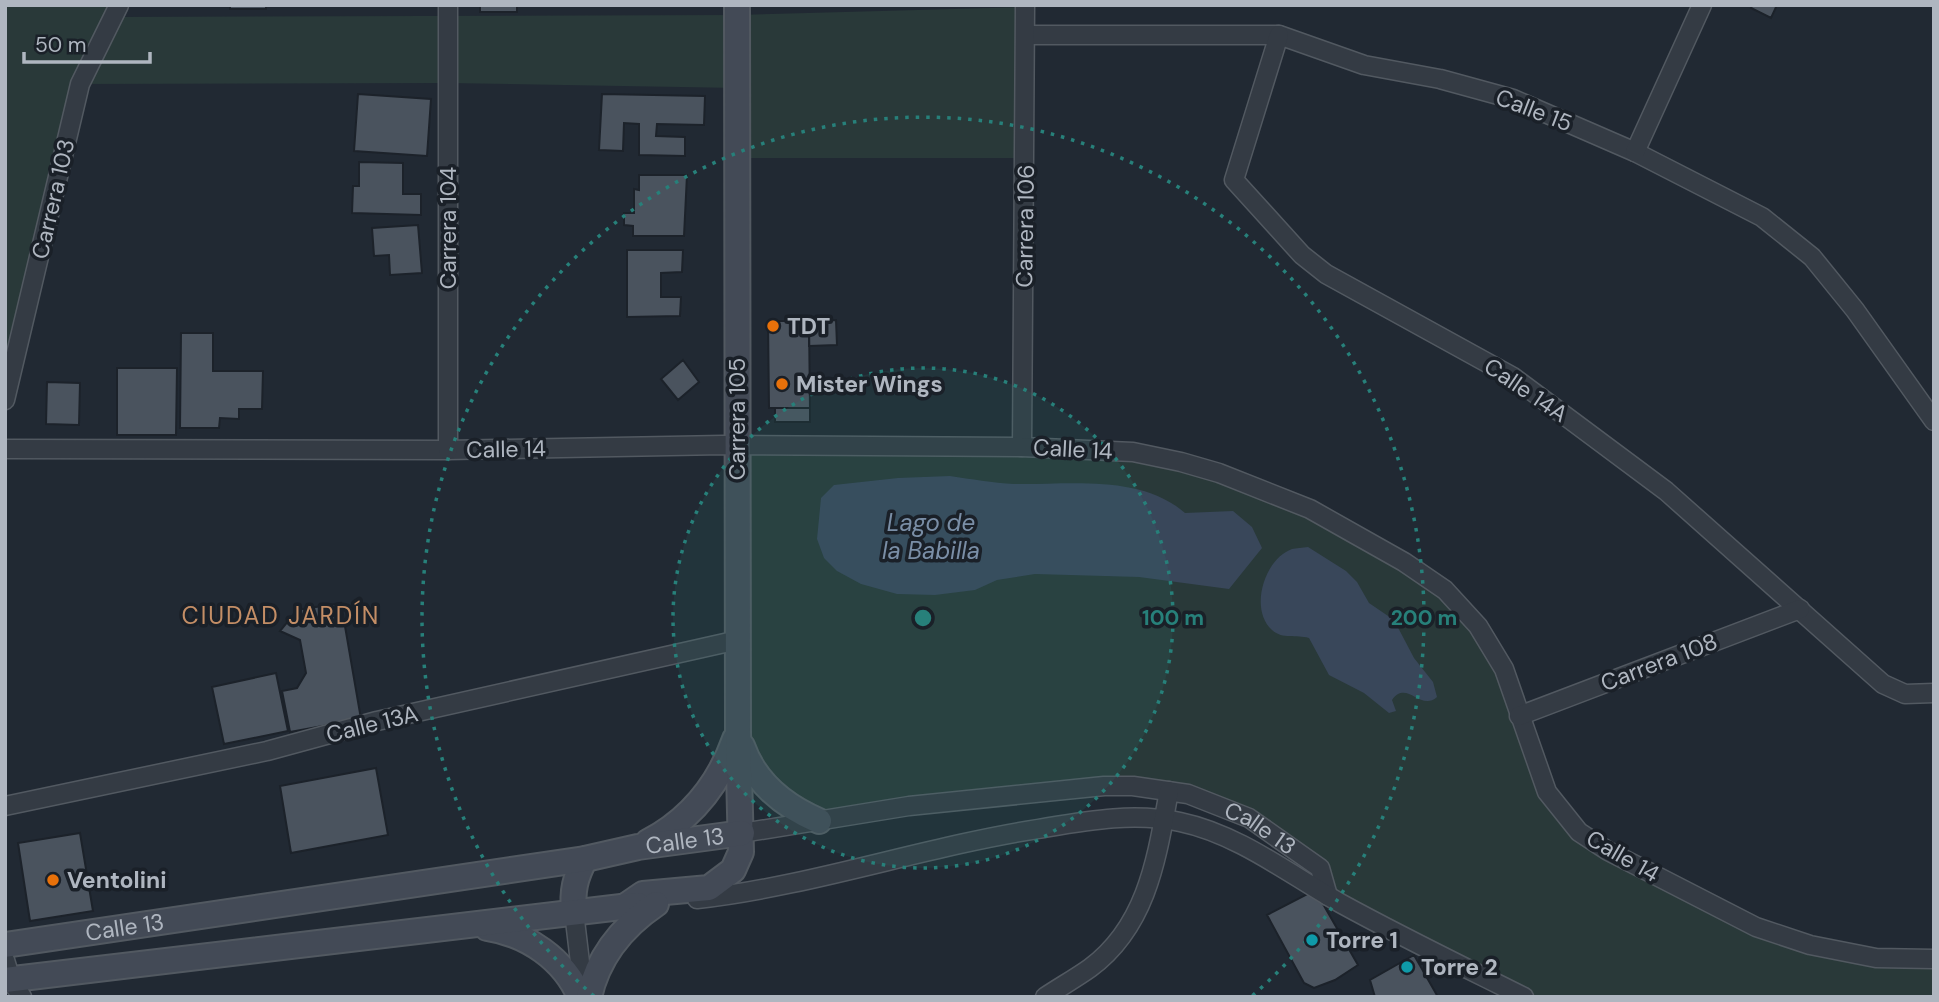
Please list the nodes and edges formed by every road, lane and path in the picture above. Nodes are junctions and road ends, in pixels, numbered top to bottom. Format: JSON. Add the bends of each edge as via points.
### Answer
{"nodes":[{"id":1,"x":119,"y":5,"type":"edge"},
{"id":2,"x":448,"y":5,"type":"edge"},
{"id":3,"x":737,"y":5,"type":"edge"},
{"id":4,"x":1025,"y":5,"type":"edge"},
{"id":5,"x":1702,"y":5,"type":"edge"},
{"id":6,"x":1026,"y":35,"type":"junction"},
{"id":7,"x":1279,"y":35,"type":"junction"},
{"id":8,"x":1635,"y":152,"type":"junction"},
{"id":9,"x":5,"y":400,"type":"edge"},
{"id":10,"x":1934,"y":421,"type":"edge"},
{"id":11,"x":737,"y":445,"type":"junction"},
{"id":12,"x":1022,"y":447,"type":"junction"},
{"id":13,"x":5,"y":449,"type":"edge"},
{"id":14,"x":447,"y":450,"type":"junction"},
{"id":15,"x":1800,"y":609,"type":"junction"},
{"id":16,"x":738,"y":640,"type":"junction"},
{"id":17,"x":1934,"y":693,"type":"edge"},
{"id":18,"x":1519,"y":716,"type":"junction"},
{"id":19,"x":738,"y":732,"type":"junction"},
{"id":20,"x":1169,"y":791,"type":"junction"},
{"id":21,"x":5,"y":806,"type":"edge"},
{"id":22,"x":1164,"y":819,"type":"junction"},
{"id":23,"x":819,"y":821,"type":"junction"},
{"id":24,"x":742,"y":833,"type":"junction"},
{"id":25,"x":638,"y":847,"type":"junction"},
{"id":26,"x":585,"y":859,"type":"junction"},
{"id":27,"x":1328,"y":896,"type":"junction"},
{"id":28,"x":656,"y":903,"type":"junction"},
{"id":29,"x":624,"y":907,"type":"junction"},
{"id":30,"x":574,"y":912,"type":"junction"},
{"id":31,"x":469,"y":926,"type":"junction"},
{"id":32,"x":5,"y":945,"type":"edge"},
{"id":33,"x":1934,"y":959,"type":"edge"},
{"id":34,"x":58,"y":974,"type":"junction"},
{"id":35,"x":11,"y":979,"type":"edge"},
{"id":36,"x":38,"y":997,"type":"edge"},
{"id":37,"x":584,"y":997,"type":"edge"},
{"id":38,"x":1045,"y":997,"type":"edge"},
{"id":39,"x":1524,"y":997,"type":"edge"}],
"edges":[{"from":1,"to":9,"type":"street","name":"Carrera 103","via":[[80,83]]},
{"from":2,"to":14,"type":"street","name":"Carrera 104"},
{"from":3,"to":11,"type":"main road","name":"Carrera 105"},
{"from":4,"to":6,"type":"street","name":"Carrera 106"},
{"from":5,"to":8,"type":"street"},
{"from":6,"to":7,"type":"street","name":"Calle 15"},
{"from":6,"to":12,"type":"street","name":"Carrera 106"},
{"from":7,"to":8,"type":"street","name":"Calle 15","via":[[1364,65],[1513,99]]},
{"from":7,"to":15,"type":"street","name":"Calle 14A","via":[[1234,180],[1276,227],[1326,274],[1513,377],[1666,491]]},
{"from":8,"to":10,"type":"street","name":"Calle 15","via":[[1762,217],[1812,257]]},
{"from":11,"to":12,"type":"street","name":"Calle 14"},
{"from":11,"to":14,"type":"street","name":"Calle 14"},
{"from":11,"to":16,"type":"main road","name":"Carrera 105"},
{"from":12,"to":18,"type":"street","name":"Calle 14","via":[[1120,451],[1181,462],[1310,509],[1445,590],[1478,626],[1504,669]]},
{"from":13,"to":14,"type":"street","name":"Calle 14"},
{"from":15,"to":17,"type":"street","name":"Calle 14A","via":[[1882,684],[1905,694]]},
{"from":15,"to":18,"type":"street","name":"Carrera 108"},
{"from":16,"to":19,"type":"main road","name":"Carrera 105"},
{"from":16,"to":21,"type":"street","name":"Calle 13A","via":[[377,721],[267,751]]},
{"from":18,"to":33,"type":"street","name":"Calle 14","via":[[1547,792],[1579,832],[1608,851],[1756,927],[1810,945],[1876,958]]},
{"from":19,"to":23,"type":"main road","via":[[758,778],[786,803]]},
{"from":19,"to":24,"type":"main road","name":"Carrera 105"},
{"from":19,"to":25,"type":"main road","via":[[729,757],[701,801],[672,827]]},
{"from":20,"to":22,"type":"street"},
{"from":20,"to":23,"type":"street","name":"Calle 13","via":[[1104,786],[909,806]]},
{"from":20,"to":27,"type":"street","name":"Calle 13","via":[[1249,818],[1290,845],[1320,868]]},
{"from":22,"to":27,"type":"street","name":"Calle 13","via":[[1237,843]]},
{"from":22,"to":28,"type":"street","name":"Calle 13","via":[[1126,817],[982,838],[758,892]]},
{"from":22,"to":38,"type":"street","via":[[1155,872],[1125,932],[1092,967]]},
{"from":23,"to":24,"type":"street","name":"Calle 13"},
{"from":24,"to":25,"type":"main road","name":"Calle 13"},
{"from":24,"to":29,"type":"main road","name":"Carrera 105","via":[[738,861],[721,882],[693,891],[643,894]]},
{"from":25,"to":26,"type":"main road","name":"Calle 13"},
{"from":26,"to":30,"type":"main road","via":[[574,885]]},
{"from":26,"to":32,"type":"main road","name":"Calle 13"},
{"from":27,"to":39,"type":"street","name":"Calle 13"},
{"from":28,"to":29,"type":"main road","name":"Calle 13"},
{"from":28,"to":37,"type":"main road","via":[[617,936]]},
{"from":29,"to":30,"type":"main road","name":"Calle 13"},
{"from":30,"to":31,"type":"main road","name":"Calle 13"},
{"from":30,"to":37,"type":"street"},
{"from":31,"to":34,"type":"main road","name":"Calle 13"},
{"from":31,"to":37,"type":"main road","via":[[505,931],[527,940],[563,969]]},
{"from":34,"to":35,"type":"main road","name":"Calle 13"},
{"from":34,"to":36,"type":"main road"}]}
